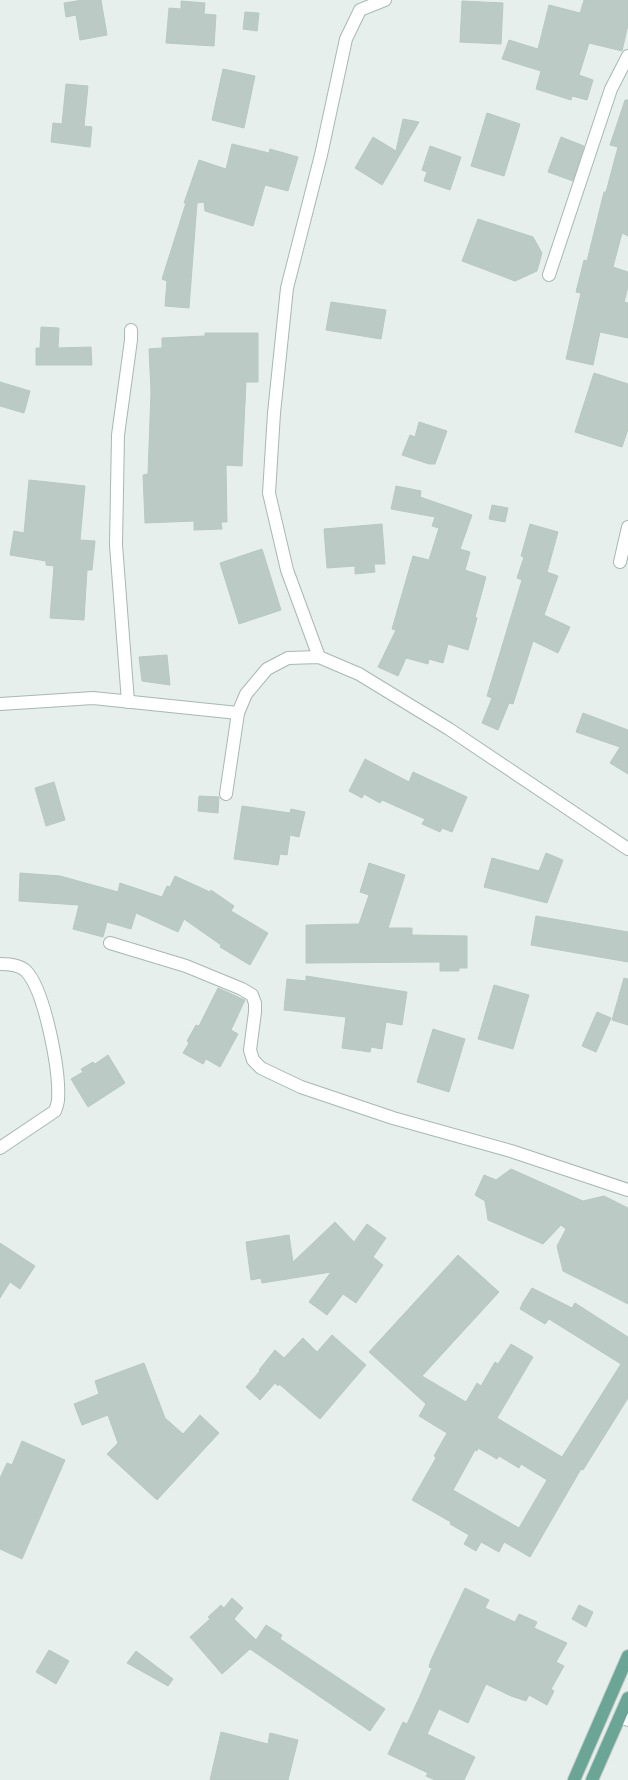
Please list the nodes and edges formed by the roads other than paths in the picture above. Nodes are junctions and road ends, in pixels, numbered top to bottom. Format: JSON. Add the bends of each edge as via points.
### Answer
{"nodes":[{"id":1,"x":385,"y":0,"type":"edge"},
{"id":2,"x":628,"y":56,"type":"edge"},
{"id":3,"x":549,"y":275,"type":"dead end"},
{"id":4,"x":131,"y":330,"type":"dead end"},
{"id":5,"x":628,"y":527,"type":"edge"},
{"id":6,"x":620,"y":562,"type":"dead end"},
{"id":7,"x":319,"y":657,"type":"junction"},
{"id":8,"x":128,"y":702,"type":"junction"},
{"id":9,"x":0,"y":704,"type":"edge"},
{"id":10,"x":238,"y":713,"type":"junction"},
{"id":11,"x":226,"y":794,"type":"dead end"},
{"id":12,"x":628,"y":849,"type":"edge"},
{"id":13,"x":110,"y":943,"type":"dead end"},
{"id":14,"x":0,"y":964,"type":"edge"},
{"id":15,"x":0,"y":1148,"type":"edge"},
{"id":16,"x":628,"y":1190,"type":"edge"},
{"id":17,"x":628,"y":1656,"type":"edge"},
{"id":18,"x":628,"y":1698,"type":"edge"},
{"id":19,"x":624,"y":1718,"type":"edge"},
{"id":20,"x":574,"y":1780,"type":"edge"},
{"id":21,"x":592,"y":1780,"type":"edge"}],
"edges":[{"from":1,"to":7,"type":"street","via":[[360,10],[346,39],[321,155],[287,288],[275,405],[269,493],[287,570]]},
{"from":2,"to":3,"type":"street","via":[[611,90]]},
{"from":4,"to":8,"type":"street","via":[[118,435],[116,545]]},
{"from":5,"to":6,"type":"street"},
{"from":7,"to":10,"type":"street","via":[[288,658],[267,669],[246,694]]},
{"from":7,"to":12,"type":"street","via":[[359,674],[448,729]]},
{"from":8,"to":9,"type":"street","via":[[93,698]]},
{"from":8,"to":10,"type":"street"},
{"from":10,"to":11,"type":"street"},
{"from":13,"to":16,"type":"street","via":[[186,966],[252,995],[255,1012],[250,1050],[253,1060],[261,1068],[301,1087],[393,1118],[511,1151]]},
{"from":14,"to":15,"type":"street","via":[[25,970],[36,986],[47,1022],[57,1077],[58,1101],[55,1111]]},
{"from":17,"to":20,"type":"main road"},
{"from":18,"to":19,"type":"main road"},
{"from":19,"to":21,"type":"main road"}]}
